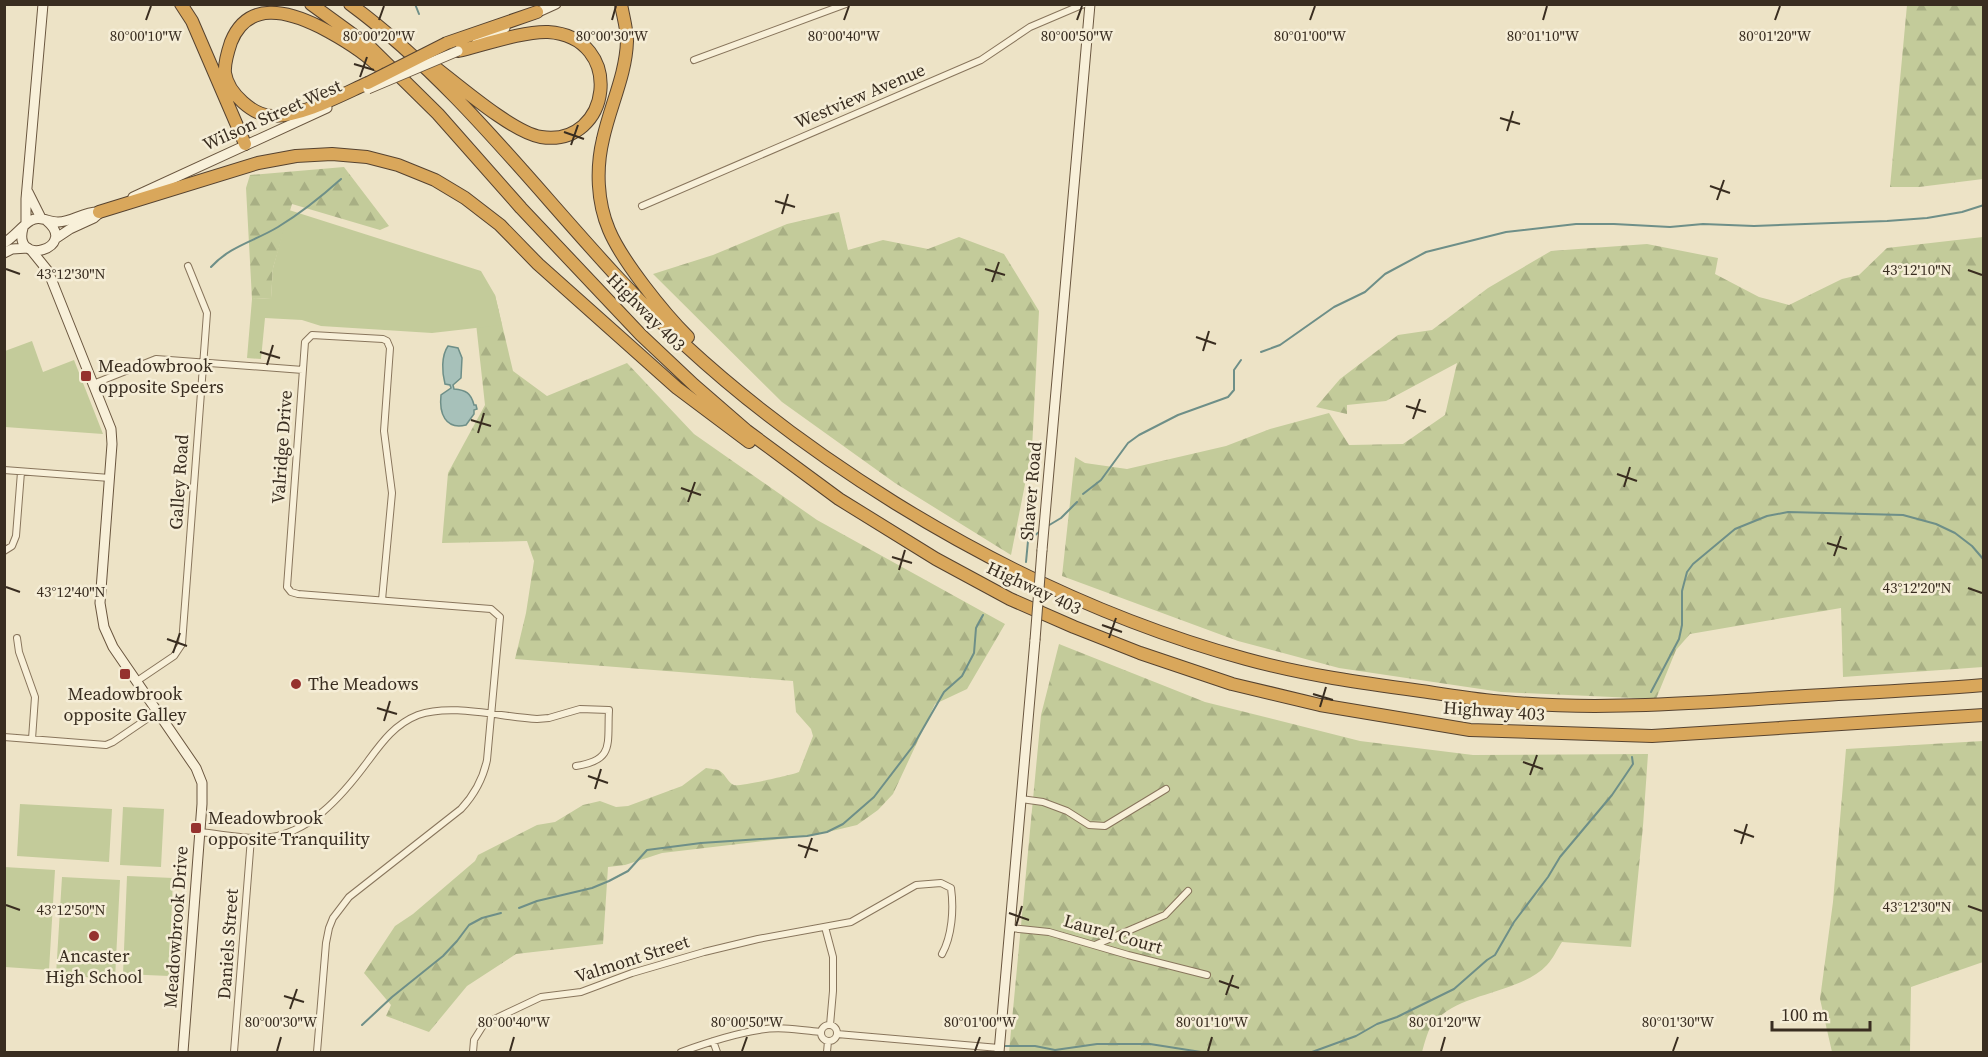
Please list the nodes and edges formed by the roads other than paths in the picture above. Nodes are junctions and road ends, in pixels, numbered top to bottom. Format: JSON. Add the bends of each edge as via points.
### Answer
{"nodes":[{"id":1,"x":44,"y":4,"type":"edge"},
{"id":2,"x":181,"y":4,"type":"edge"},
{"id":3,"x":311,"y":4,"type":"edge"},
{"id":4,"x":350,"y":4,"type":"edge"},
{"id":5,"x":556,"y":4,"type":"edge"},
{"id":6,"x":621,"y":4,"type":"edge"},
{"id":7,"x":846,"y":4,"type":"edge"},
{"id":8,"x":1084,"y":4,"type":"edge"},
{"id":9,"x":1090,"y":4,"type":"edge"},
{"id":10,"x":537,"y":12,"type":"junction"},
{"id":11,"x":383,"y":28,"type":"junction"},
{"id":12,"x":458,"y":51,"type":"junction"},
{"id":13,"x":694,"y":60,"type":"dead end"},
{"id":14,"x":368,"y":86,"type":"junction"},
{"id":15,"x":245,"y":144,"type":"junction"},
{"id":16,"x":28,"y":192,"type":"junction"},
{"id":17,"x":642,"y":206,"type":"dead end"},
{"id":18,"x":521,"y":208,"type":"junction"},
{"id":19,"x":99,"y":212,"type":"junction"},
{"id":20,"x":44,"y":220,"type":"junction"},
{"id":21,"x":25,"y":226,"type":"junction"},
{"id":22,"x":53,"y":242,"type":"junction"},
{"id":23,"x":4,"y":243,"type":"edge"},
{"id":24,"x":30,"y":249,"type":"junction"},
{"id":25,"x":4,"y":253,"type":"edge"},
{"id":26,"x":188,"y":266,"type":"dead end"},
{"id":27,"x":48,"y":271,"type":"junction"},
{"id":28,"x":203,"y":362,"type":"junction"},
{"id":29,"x":303,"y":370,"type":"junction"},
{"id":30,"x":93,"y":384,"type":"junction"},
{"id":31,"x":841,"y":469,"type":"junction"},
{"id":32,"x":4,"y":470,"type":"edge"},
{"id":33,"x":21,"y":472,"type":"junction"},
{"id":34,"x":110,"y":478,"type":"junction"},
{"id":35,"x":839,"y":500,"type":"junction"},
{"id":36,"x":4,"y":551,"type":"edge"},
{"id":37,"x":382,"y":600,"type":"junction"},
{"id":38,"x":17,"y":638,"type":"dead end"},
{"id":39,"x":137,"y":681,"type":"junction"},
{"id":40,"x":1983,"y":685,"type":"edge"},
{"id":41,"x":157,"y":711,"type":"junction"},
{"id":42,"x":492,"y":715,"type":"junction"},
{"id":43,"x":1983,"y":715,"type":"edge"},
{"id":44,"x":4,"y":736,"type":"edge"},
{"id":45,"x":32,"y":739,"type":"junction"},
{"id":46,"x":576,"y":766,"type":"dead end"},
{"id":47,"x":1166,"y":789,"type":"dead end"},
{"id":48,"x":1021,"y":799,"type":"junction"},
{"id":49,"x":200,"y":832,"type":"junction"},
{"id":50,"x":251,"y":838,"type":"junction"},
{"id":51,"x":1188,"y":891,"type":"dead end"},
{"id":52,"x":825,"y":927,"type":"junction"},
{"id":53,"x":1010,"y":928,"type":"junction"},
{"id":54,"x":1094,"y":945,"type":"junction"},
{"id":55,"x":942,"y":954,"type":"dead end"},
{"id":56,"x":1207,"y":975,"type":"dead end"},
{"id":57,"x":830,"y":1025,"type":"junction"},
{"id":58,"x":821,"y":1032,"type":"junction"},
{"id":59,"x":837,"y":1034,"type":"junction"},
{"id":60,"x":713,"y":1041,"type":"junction"},
{"id":61,"x":828,"y":1041,"type":"junction"},
{"id":62,"x":999,"y":1050,"type":"edge"},
{"id":63,"x":183,"y":1053,"type":"edge"},
{"id":64,"x":234,"y":1053,"type":"edge"},
{"id":65,"x":317,"y":1053,"type":"edge"},
{"id":66,"x":473,"y":1053,"type":"edge"},
{"id":67,"x":681,"y":1053,"type":"edge"},
{"id":68,"x":717,"y":1053,"type":"edge"},
{"id":69,"x":827,"y":1053,"type":"edge"}],
"edges":[{"from":1,"to":16,"type":"street"},
{"from":2,"to":15,"type":"highway"},
{"from":3,"to":18,"type":"highway","name":"Highway 403","via":[[370,47],[438,114]]},
{"from":4,"to":11,"type":"highway","name":"Highway 403"},
{"from":5,"to":10,"type":"street","name":"Wilson Street West"},
{"from":6,"to":31,"type":"highway","via":[[627,39],[624,66],[598,163],[598,182],[609,229],[648,290],[685,335]]},
{"from":7,"to":13,"type":"street"},
{"from":8,"to":17,"type":"street","name":"Westview Avenue","via":[[1019,33],[981,60]]},
{"from":9,"to":48,"type":"street","name":"Shaver Road","bridge":true},
{"from":10,"to":12,"type":"street","name":"Wilson Street West"},
{"from":10,"to":14,"type":"highway","bridge":true,"via":[[447,43]]},
{"from":11,"to":12,"type":"highway","via":[[505,120],[541,137],[578,131],[599,102],[600,70],[576,39],[546,32]]},
{"from":11,"to":31,"type":"highway","name":"Highway 403","via":[[459,100],[604,264],[686,346],[766,415]]},
{"from":12,"to":14,"type":"street","name":"Wilson Street West","bridge":true},
{"from":14,"to":15,"type":"street","name":"Wilson Street West"},
{"from":14,"to":18,"type":"highway","via":[[306,109],[271,116],[255,112],[240,100],[225,73],[226,59],[236,30],[267,11],[285,12],[310,22],[367,56]]},
{"from":15,"to":19,"type":"street","name":"Wilson Street West"},
{"from":16,"to":20,"type":"street"},
{"from":16,"to":21,"type":"street"},
{"from":18,"to":35,"type":"highway","name":"Highway 403","via":[[694,385]]},
{"from":19,"to":20,"type":"street","name":"Wilson Street West","via":[[91,211],[67,221]]},
{"from":19,"to":22,"type":"street","name":"Wilson Street West"},
{"from":19,"to":35,"type":"highway","via":[[258,163],[296,156],[367,157],[398,165],[465,198],[500,225],[677,388],[766,455]]},
{"from":20,"to":21,"type":"street","via":[[36,218]]},
{"from":20,"to":22,"type":"street","via":[[54,228]]},
{"from":21,"to":23,"type":"street"},
{"from":21,"to":24,"type":"street","via":[[22,239]]},
{"from":22,"to":24,"type":"street","via":[[42,251]]},
{"from":22,"to":27,"type":"street","name":"Meadowbrook Drive"},
{"from":24,"to":25,"type":"street"},
{"from":24,"to":27,"type":"street","name":"Meadowbrook Drive"},
{"from":26,"to":28,"type":"street","name":"Galley Road","via":[[206,307]]},
{"from":27,"to":30,"type":"street","name":"Meadowbrook Drive"},
{"from":28,"to":29,"type":"street"},
{"from":28,"to":30,"type":"street","via":[[153,360]]},
{"from":28,"to":39,"type":"street","name":"Galley Road","via":[[182,644],[174,656]]},
{"from":29,"to":37,"type":"street","name":"Valridge Drive","via":[[287,587],[298,594]]},
{"from":29,"to":37,"type":"street","name":"Valridge Drive","via":[[305,342],[312,334],[383,339],[389,344],[384,431],[392,493]]},
{"from":30,"to":34,"type":"street","name":"Meadowbrook Drive","via":[[111,429]]},
{"from":31,"to":40,"type":"highway","name":"Highway 403","via":[[945,533],[1083,603],[1245,659],[1326,678],[1506,702],[1634,706]]},
{"from":32,"to":33,"type":"street"},
{"from":33,"to":34,"type":"street"},
{"from":33,"to":36,"type":"street","via":[[16,537]]},
{"from":34,"to":39,"type":"street","name":"Meadowbrook Drive","via":[[101,616],[108,638]]},
{"from":35,"to":43,"type":"highway","name":"Highway 403","via":[[1010,599],[1074,627],[1232,684],[1320,705],[1470,730],[1652,736]]},
{"from":37,"to":42,"type":"street","name":"Valridge Drive","via":[[491,609],[497,613],[500,617]]},
{"from":38,"to":45,"type":"street","via":[[34,697]]},
{"from":39,"to":41,"type":"street","name":"Meadowbrook Drive"},
{"from":41,"to":45,"type":"street","via":[[106,745]]},
{"from":41,"to":49,"type":"street","name":"Meadowbrook Drive","via":[[201,779]]},
{"from":42,"to":46,"type":"street","via":[[537,719],[580,710],[609,710],[605,754],[598,761]]},
{"from":42,"to":50,"type":"street","via":[[437,711],[407,721],[386,737],[346,790],[306,824],[286,834]]},
{"from":42,"to":65,"type":"street","name":"Valridge Drive","via":[[485,769],[469,800],[349,897],[333,918],[326,943]]},
{"from":44,"to":45,"type":"street"},
{"from":47,"to":48,"type":"street","via":[[1105,826],[1089,825],[1067,811]]},
{"from":48,"to":53,"type":"street","name":"Shaver Road"},
{"from":49,"to":50,"type":"street"},
{"from":49,"to":63,"type":"street","name":"Meadowbrook Drive"},
{"from":50,"to":64,"type":"street","name":"Daniels Street"},
{"from":51,"to":54,"type":"street","via":[[1166,915]]},
{"from":52,"to":55,"type":"street","name":"Valmont Street","via":[[851,922],[916,885],[941,884],[951,888],[952,899],[948,943]]},
{"from":52,"to":57,"type":"street","via":[[833,957]]},
{"from":52,"to":66,"type":"street","name":"Valmont Street","via":[[704,952],[581,992],[541,998],[484,1024],[474,1040]]},
{"from":53,"to":54,"type":"street","name":"Laurel Court","via":[[1049,932]]},
{"from":53,"to":62,"type":"street","name":"Shaver Road"},
{"from":54,"to":56,"type":"street","name":"Laurel Court"},
{"from":57,"to":58,"type":"street"},
{"from":57,"to":59,"type":"street"},
{"from":58,"to":60,"type":"street","via":[[760,1029]]},
{"from":58,"to":61,"type":"street"},
{"from":59,"to":61,"type":"street"},
{"from":59,"to":62,"type":"street"},
{"from":60,"to":67,"type":"street"},
{"from":60,"to":68,"type":"street"},
{"from":61,"to":69,"type":"street"}]}
